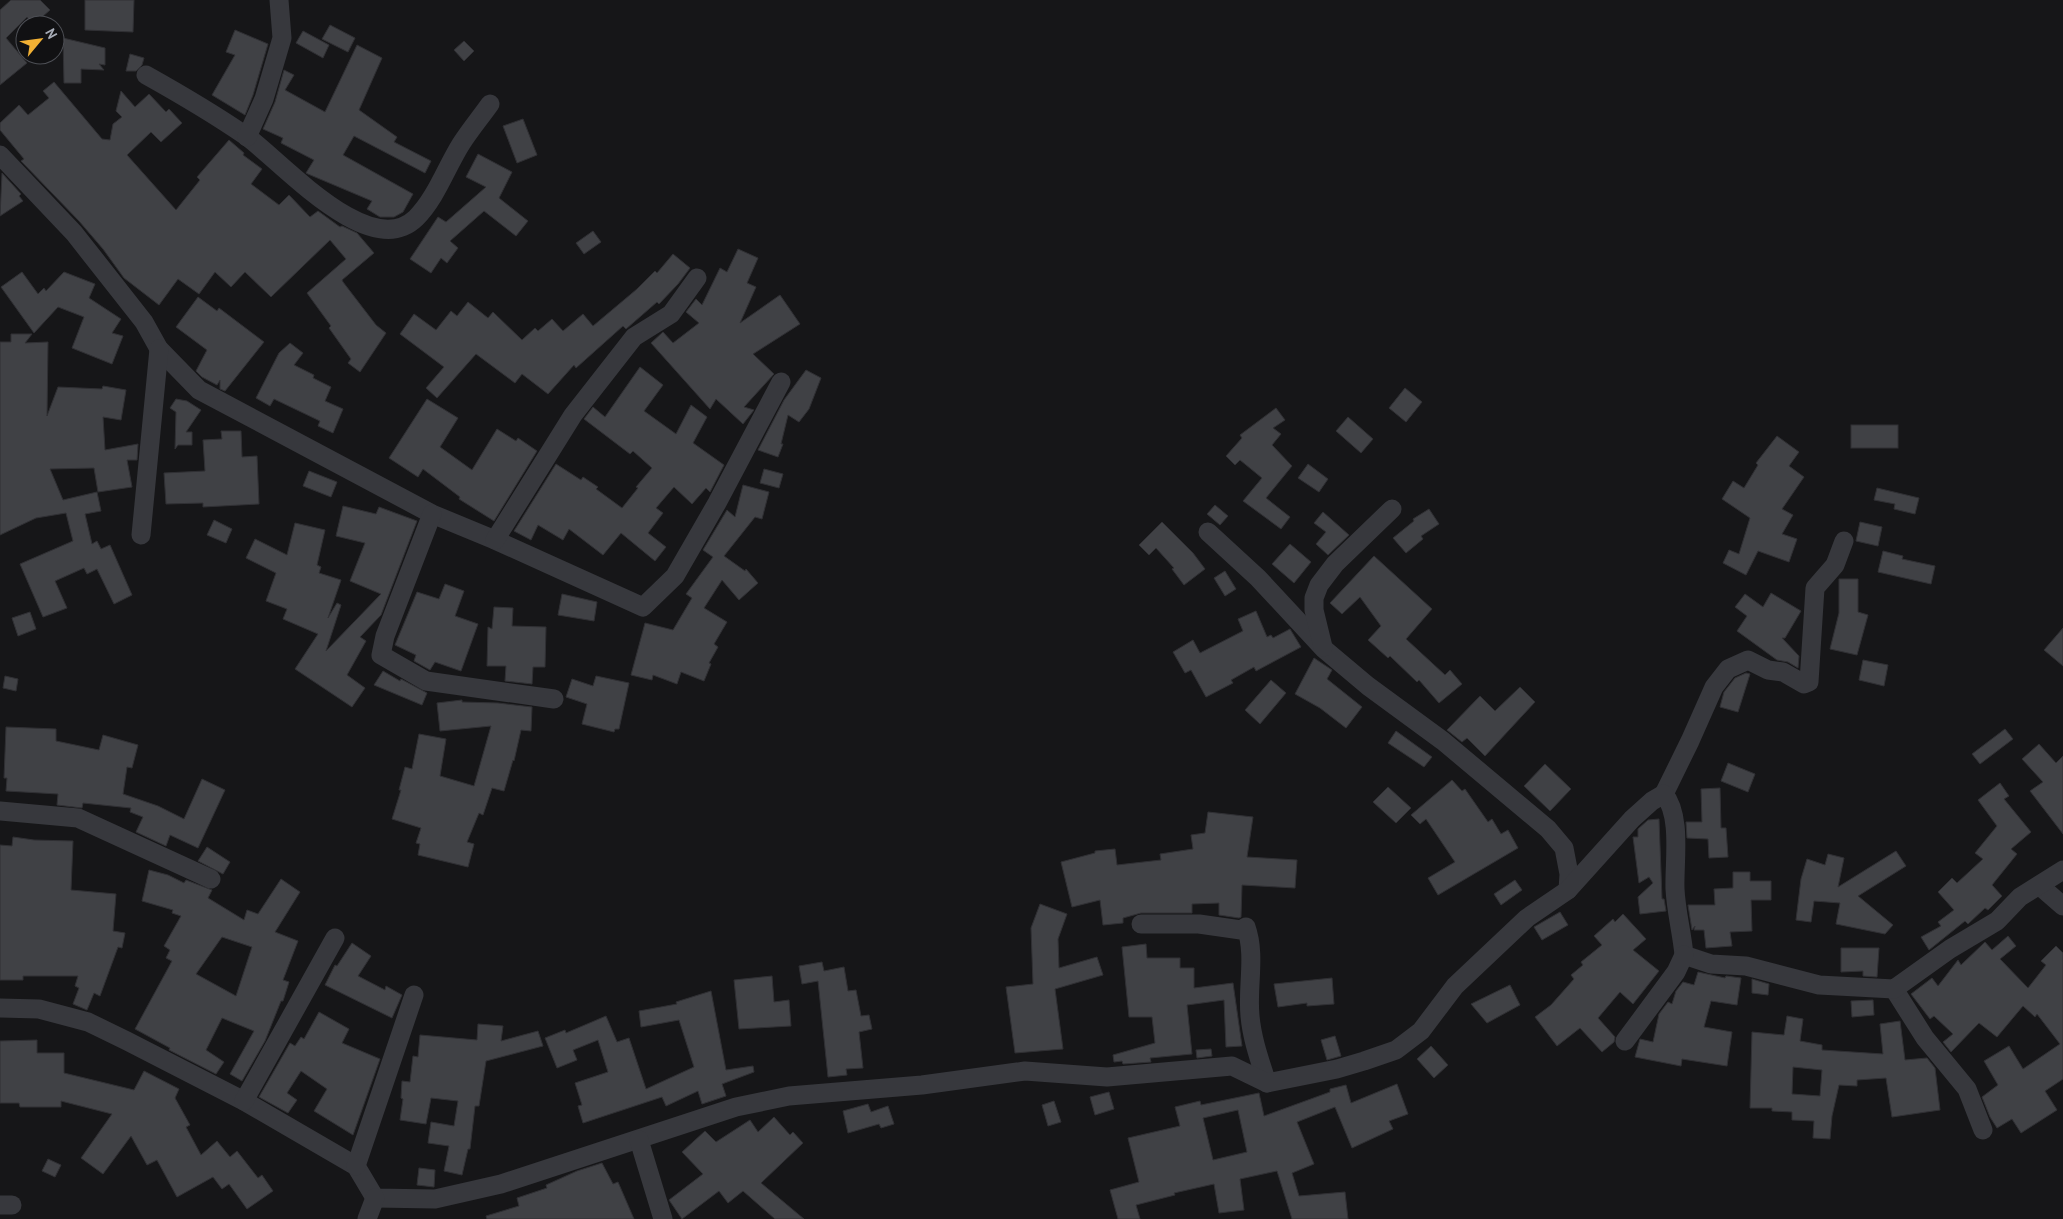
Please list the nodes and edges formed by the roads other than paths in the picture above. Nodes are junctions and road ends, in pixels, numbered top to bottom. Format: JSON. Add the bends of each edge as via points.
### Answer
{"nodes":[{"id":1,"x":279,"y":0,"type":"edge"},
{"id":2,"x":146,"y":75,"type":"dead end"},
{"id":3,"x":490,"y":104,"type":"dead end"},
{"id":4,"x":247,"y":137,"type":"junction"},
{"id":5,"x":0,"y":155,"type":"edge"},
{"id":6,"x":697,"y":278,"type":"dead end"},
{"id":7,"x":159,"y":349,"type":"junction"},
{"id":8,"x":781,"y":382,"type":"dead end"},
{"id":9,"x":1392,"y":509,"type":"dead end"},
{"id":10,"x":432,"y":514,"type":"junction"},
{"id":11,"x":1208,"y":532,"type":"dead end"},
{"id":12,"x":141,"y":535,"type":"dead end"},
{"id":13,"x":495,"y":540,"type":"junction"},
{"id":14,"x":1844,"y":541,"type":"dead end"},
{"id":15,"x":1324,"y":649,"type":"junction"},
{"id":16,"x":554,"y":699,"type":"dead end"},
{"id":17,"x":1664,"y":794,"type":"junction"},
{"id":18,"x":0,"y":811,"type":"edge"},
{"id":19,"x":2063,"y":870,"type":"edge"},
{"id":20,"x":211,"y":879,"type":"dead end"},
{"id":21,"x":2040,"y":886,"type":"junction"},
{"id":22,"x":1568,"y":890,"type":"junction"},
{"id":23,"x":2063,"y":906,"type":"edge"},
{"id":24,"x":1141,"y":924,"type":"dead end"},
{"id":25,"x":335,"y":938,"type":"dead end"},
{"id":26,"x":1684,"y":955,"type":"junction"},
{"id":27,"x":1894,"y":989,"type":"junction"},
{"id":28,"x":414,"y":995,"type":"dead end"},
{"id":29,"x":0,"y":1008,"type":"edge"},
{"id":30,"x":1625,"y":1041,"type":"dead end"},
{"id":31,"x":1267,"y":1084,"type":"junction"},
{"id":32,"x":244,"y":1101,"type":"junction"},
{"id":33,"x":1983,"y":1130,"type":"dead end"},
{"id":34,"x":639,"y":1140,"type":"junction"},
{"id":35,"x":356,"y":1166,"type":"junction"},
{"id":36,"x":374,"y":1198,"type":"junction"},
{"id":37,"x":367,"y":1219,"type":"edge"},
{"id":38,"x":663,"y":1219,"type":"edge"}],
"edges":[{"from":1,"to":4,"type":"street","via":[[282,38],[264,99]]},
{"from":2,"to":4,"type":"street"},
{"from":3,"to":4,"type":"street","via":[[461,144],[416,219],[397,231],[374,228],[313,195]]},
{"from":5,"to":7,"type":"street","via":[[74,233],[144,322]]},
{"from":6,"to":13,"type":"street","via":[[671,314],[634,337],[572,415]]},
{"from":7,"to":10,"type":"street","via":[[199,390]]},
{"from":7,"to":12,"type":"street"},
{"from":8,"to":13,"type":"street","via":[[675,576],[643,607]]},
{"from":9,"to":15,"type":"street","via":[[1335,564],[1319,586],[1314,610]]},
{"from":10,"to":13,"type":"street"},
{"from":10,"to":16,"type":"street","via":[[385,636],[381,655],[426,681]]},
{"from":11,"to":15,"type":"street","via":[[1258,578]]},
{"from":14,"to":17,"type":"street","via":[[1835,564],[1816,588],[1809,682],[1804,684],[1783,672],[1768,670],[1748,660],[1728,669],[1714,687]]},
{"from":15,"to":22,"type":"street","via":[[1548,829],[1564,848],[1569,874]]},
{"from":17,"to":22,"type":"street","via":[[1632,819]]},
{"from":17,"to":26,"type":"street","via":[[1673,820],[1675,891]]},
{"from":18,"to":20,"type":"street","via":[[78,818]]},
{"from":19,"to":21,"type":"street"},
{"from":21,"to":23,"type":"street"},
{"from":21,"to":27,"type":"street","via":[[2020,897],[1997,921],[1950,949]]},
{"from":22,"to":31,"type":"street","via":[[1504,938],[1455,986],[1420,1031],[1396,1050],[1337,1069]]},
{"from":24,"to":31,"type":"street","via":[[1199,924],[1241,930],[1246,927],[1250,939],[1253,1039]]},
{"from":25,"to":32,"type":"street"},
{"from":26,"to":27,"type":"street","via":[[1711,964],[1746,966],[1819,985]]},
{"from":26,"to":30,"type":"street","via":[[1676,972]]},
{"from":27,"to":33,"type":"street","via":[[1926,1038],[1967,1089]]},
{"from":28,"to":35,"type":"street"},
{"from":29,"to":32,"type":"street","via":[[39,1009],[88,1022]]},
{"from":31,"to":34,"type":"street","via":[[1232,1066],[1106,1078],[1025,1071],[922,1085],[790,1096],[736,1107]]},
{"from":32,"to":35,"type":"street"},
{"from":34,"to":36,"type":"street","via":[[501,1184],[435,1199]]},
{"from":34,"to":38,"type":"street"},
{"from":35,"to":36,"type":"street"},
{"from":36,"to":37,"type":"street"}]}
